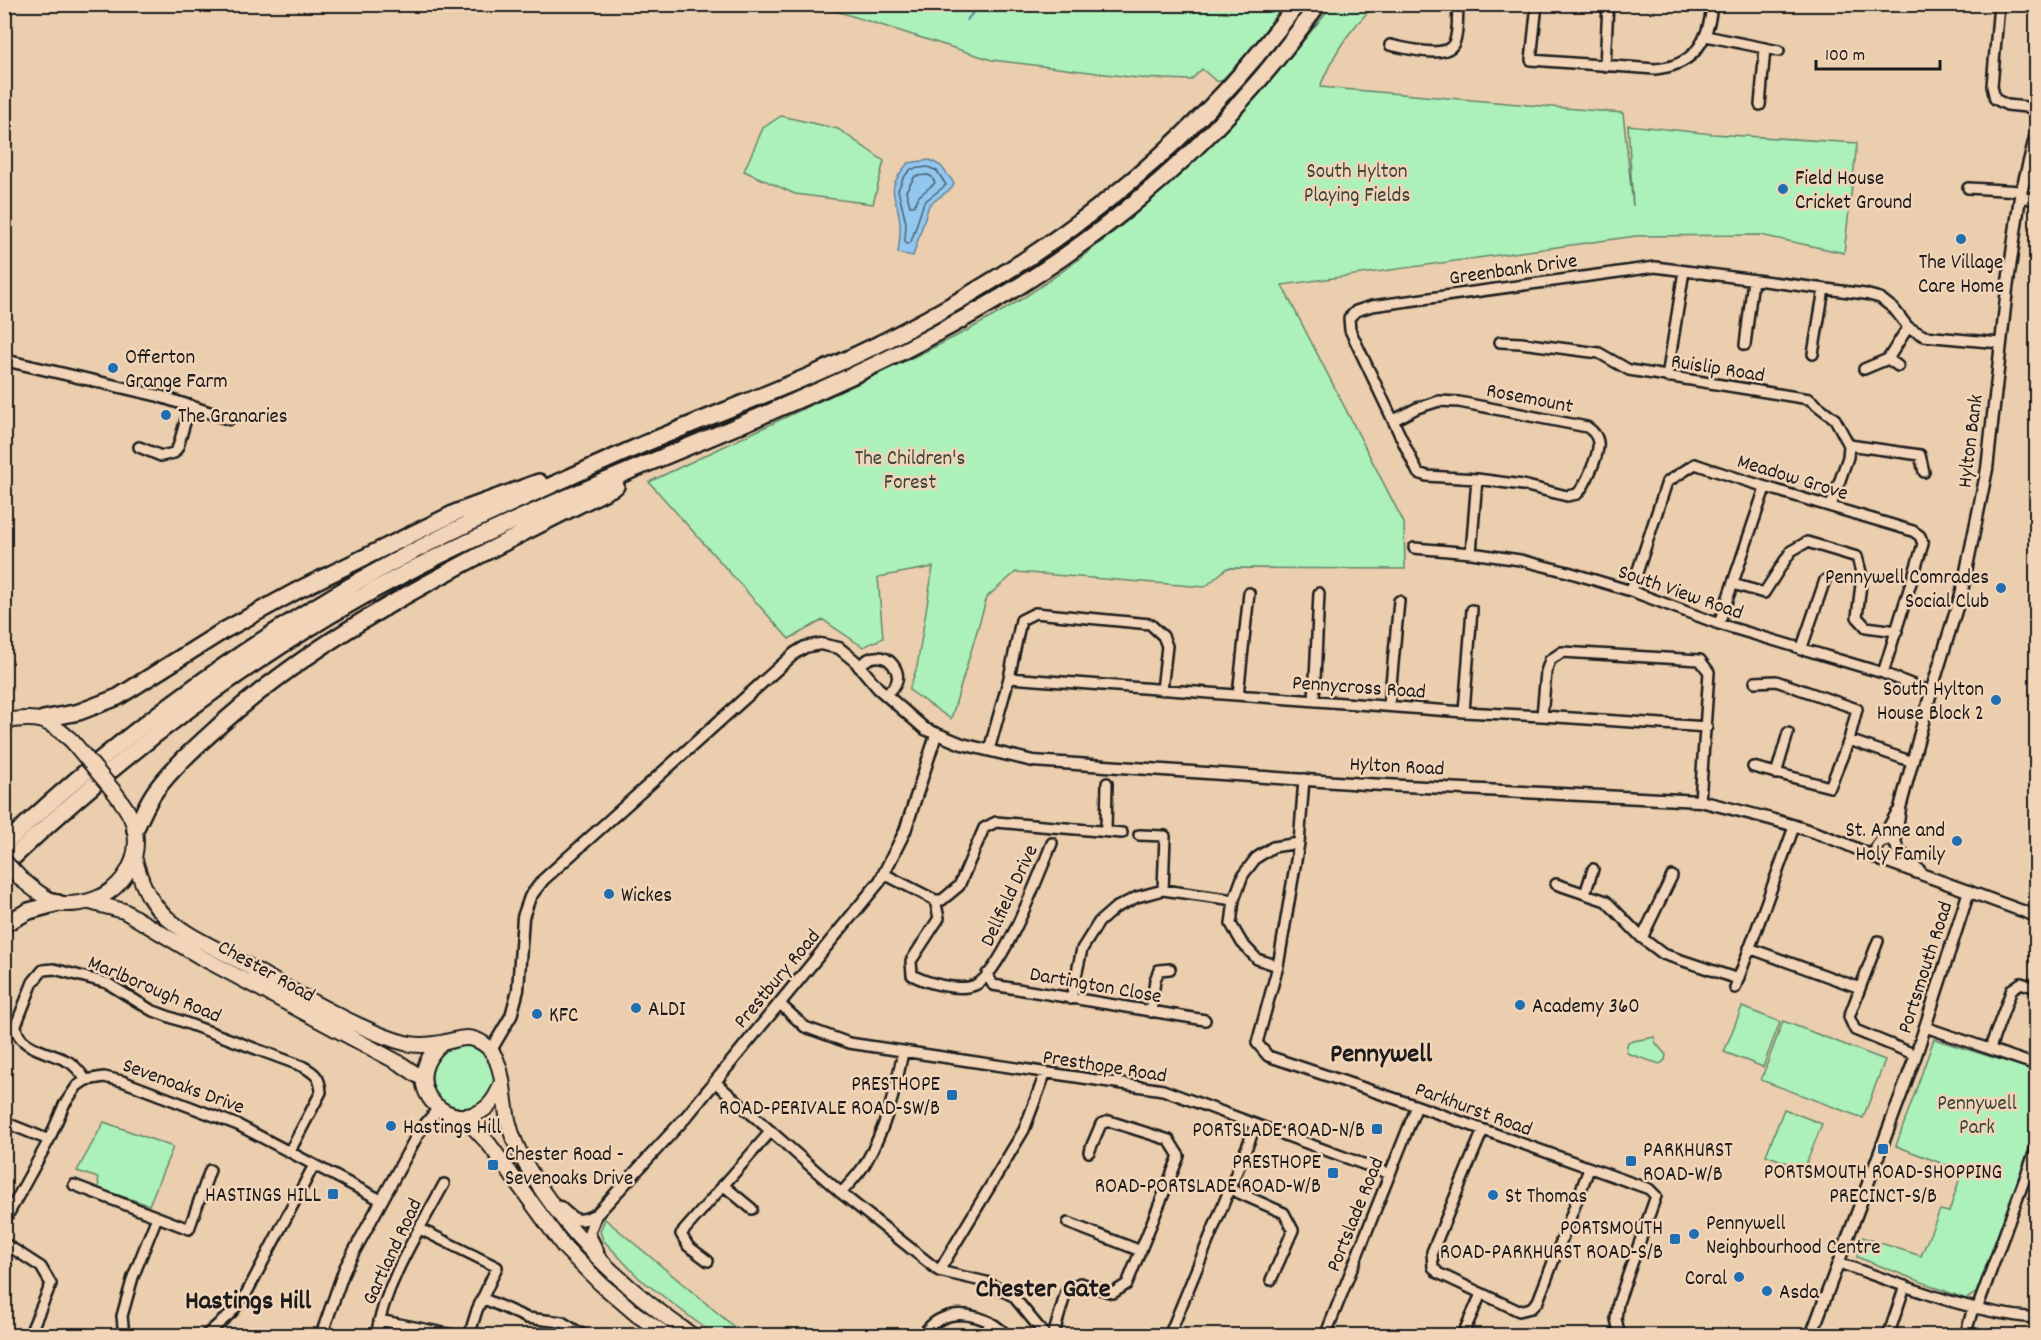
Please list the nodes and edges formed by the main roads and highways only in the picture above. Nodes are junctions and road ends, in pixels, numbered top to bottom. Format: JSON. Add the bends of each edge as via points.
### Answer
{"nodes":[{"id":1,"x":1297,"y":4,"type":"edge"},
{"id":2,"x":1318,"y":4,"type":"edge"},
{"id":3,"x":714,"y":436,"type":"junction"},
{"id":4,"x":644,"y":444,"type":"junction"},
{"id":5,"x":43,"y":719,"type":"junction"},
{"id":6,"x":4,"y":721,"type":"edge"},
{"id":7,"x":135,"y":830,"type":"junction"},
{"id":8,"x":4,"y":845,"type":"edge"},
{"id":9,"x":134,"y":857,"type":"junction"},
{"id":10,"x":4,"y":861,"type":"edge"},
{"id":11,"x":4,"y":866,"type":"edge"},
{"id":12,"x":90,"y":902,"type":"junction"},
{"id":13,"x":58,"y":903,"type":"junction"},
{"id":14,"x":4,"y":924,"type":"edge"},
{"id":15,"x":441,"y":1043,"type":"junction"},
{"id":16,"x":423,"y":1079,"type":"junction"},
{"id":17,"x":501,"y":1082,"type":"junction"},
{"id":18,"x":463,"y":1116,"type":"junction"},
{"id":19,"x":668,"y":1335,"type":"edge"},
{"id":20,"x":693,"y":1335,"type":"edge"}],
"edges":[{"from":1,"to":4,"type":"highway","via":[[1241,74],[1171,146],[1103,205],[1028,259],[887,340]]},
{"from":2,"to":3,"type":"highway","via":[[1279,57],[1186,157],[1076,248],[996,300],[897,354]]},
{"from":3,"to":7,"type":"highway","via":[[437,580],[357,624],[299,663],[252,697],[195,748],[156,790]]},
{"from":3,"to":11,"type":"highway","via":[[474,539],[288,641],[223,683],[146,741],[59,813]]},
{"from":4,"to":5,"type":"highway","via":[[457,512],[223,631],[118,697],[80,712]]},
{"from":4,"to":8,"type":"highway","via":[[394,562],[257,643],[118,745]]},
{"from":5,"to":6,"type":"main road"},
{"from":5,"to":7,"type":"main road","bridge":true,"via":[[72,741],[116,794]]},
{"from":7,"to":9,"type":"main road"},
{"from":9,"to":12,"type":"main road","via":[[116,888]]},
{"from":9,"to":15,"type":"main road","name":"Chester Road","via":[[149,898],[176,925],[336,1015],[406,1043]]},
{"from":10,"to":13,"type":"main road","bridge":true,"via":[[39,894]]},
{"from":12,"to":13,"type":"main road"},
{"from":12,"to":16,"type":"main road","name":"Chester Road","via":[[124,911]]},
{"from":13,"to":14,"type":"highway","via":[[29,911]]},
{"from":15,"to":16,"type":"main road","via":[[425,1064]]},
{"from":15,"to":17,"type":"main road","name":"Chester Road","via":[[457,1038],[474,1039],[491,1050]]},
{"from":16,"to":18,"type":"main road","name":"Chester Road","via":[[429,1098],[439,1108],[449,1115]]},
{"from":17,"to":18,"type":"main road","via":[[497,1095],[484,1110]]},
{"from":17,"to":20,"type":"main road","via":[[509,1125],[523,1160],[567,1224],[609,1269]]},
{"from":18,"to":19,"type":"main road","via":[[489,1144],[564,1247],[629,1308]]}]}
